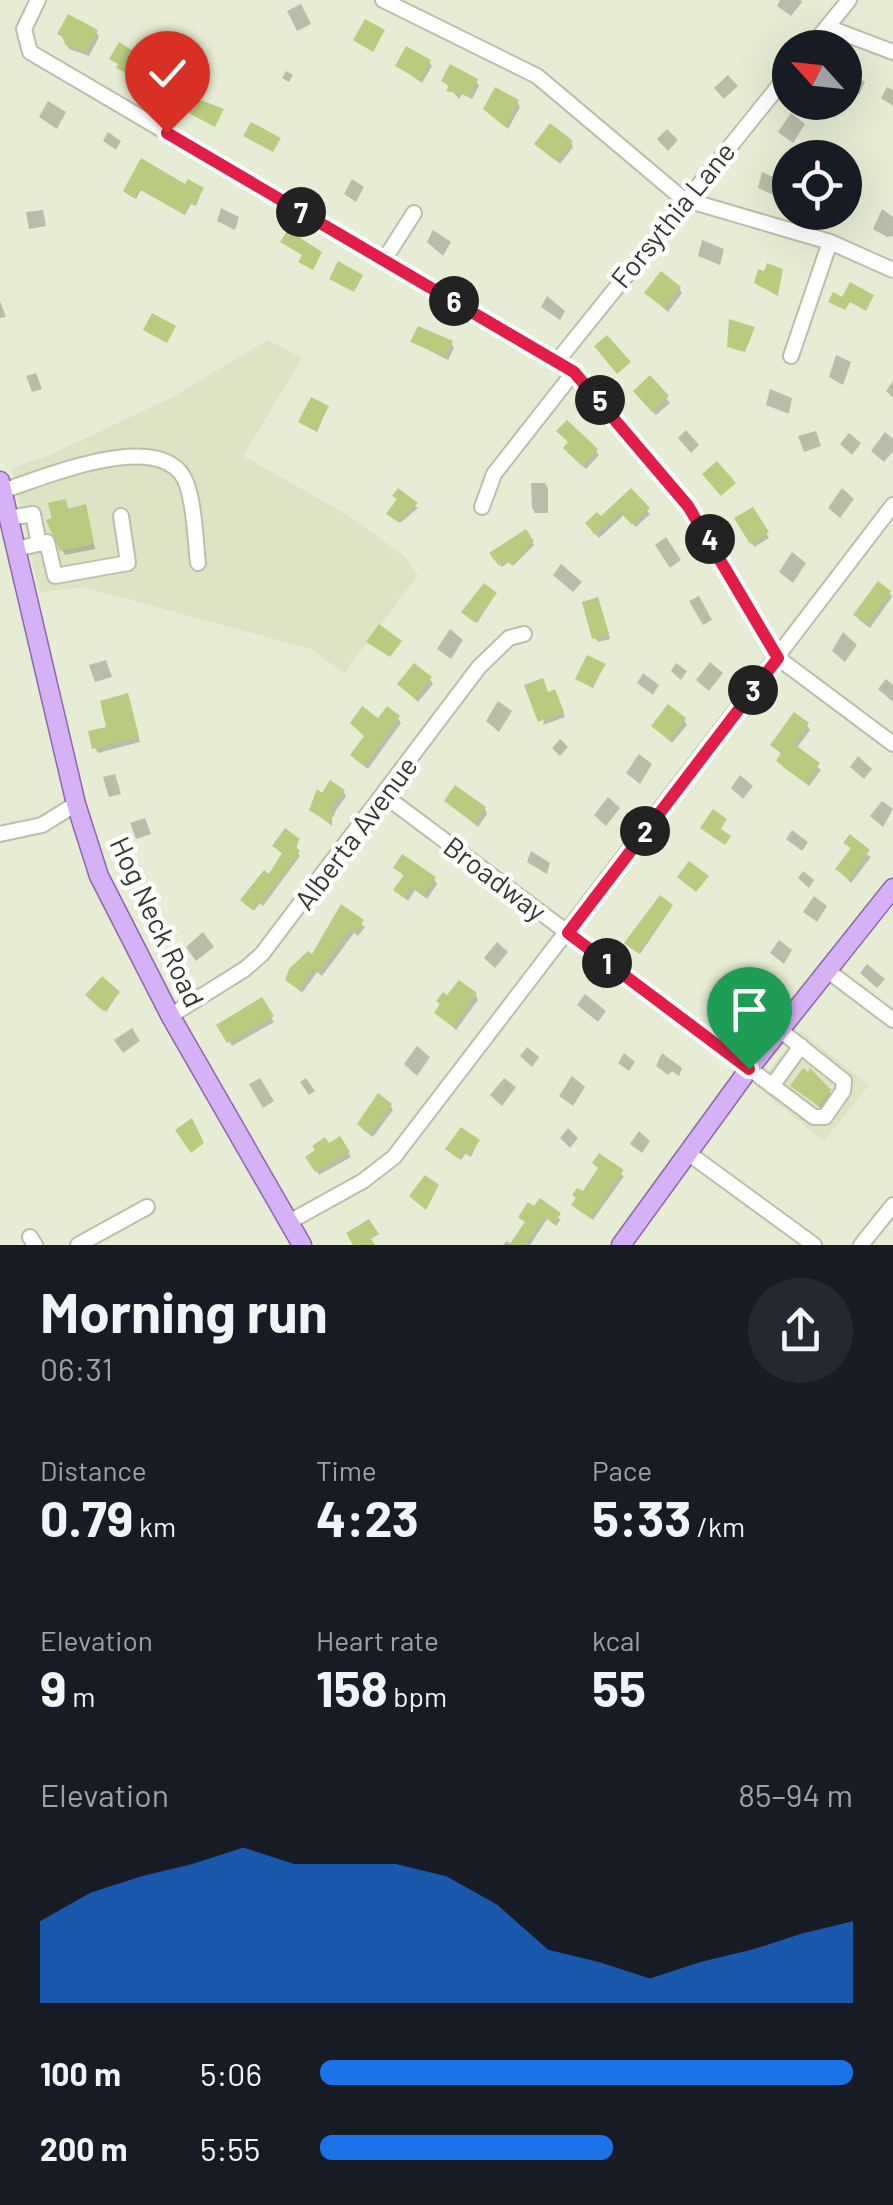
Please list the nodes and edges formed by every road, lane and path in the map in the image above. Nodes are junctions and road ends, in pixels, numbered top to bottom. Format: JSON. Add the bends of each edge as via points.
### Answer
{"nodes":[{"id":1,"x":38,"y":0,"type":"edge"},
{"id":2,"x":384,"y":0,"type":"edge"},
{"id":3,"x":849,"y":0,"type":"edge"},
{"id":4,"x":411,"y":6,"type":"edge"},
{"id":5,"x":827,"y":27,"type":"junction"},
{"id":6,"x":825,"y":30,"type":"edge"},
{"id":7,"x":893,"y":52,"type":"edge"},
{"id":8,"x":772,"y":94,"type":"edge"},
{"id":9,"x":684,"y":199,"type":"junction"},
{"id":10,"x":414,"y":213,"type":"dead end"},
{"id":11,"x":830,"y":242,"type":"junction"},
{"id":12,"x":384,"y":260,"type":"junction"},
{"id":13,"x":893,"y":270,"type":"edge"},
{"id":14,"x":791,"y":356,"type":"dead end"},
{"id":15,"x":558,"y":360,"type":"junction"},
{"id":16,"x":574,"y":372,"type":"junction"},
{"id":17,"x":1,"y":486,"type":"edge"},
{"id":18,"x":893,"y":505,"type":"edge"},
{"id":19,"x":482,"y":506,"type":"dead end"},
{"id":20,"x":121,"y":516,"type":"dead end"},
{"id":21,"x":8,"y":518,"type":"junction"},
{"id":22,"x":39,"y":544,"type":"junction"},
{"id":23,"x":16,"y":549,"type":"junction"},
{"id":24,"x":198,"y":563,"type":"dead end"},
{"id":25,"x":524,"y":634,"type":"dead end"},
{"id":26,"x":778,"y":658,"type":"junction"},
{"id":27,"x":893,"y":744,"type":"edge"},
{"id":28,"x":385,"y":796,"type":"junction"},
{"id":29,"x":76,"y":804,"type":"junction"},
{"id":30,"x":0,"y":834,"type":"edge"},
{"id":31,"x":891,"y":892,"type":"edge"},
{"id":32,"x":568,"y":933,"type":"junction"},
{"id":33,"x":828,"y":971,"type":"junction"},
{"id":34,"x":170,"y":1016,"type":"junction"},
{"id":35,"x":893,"y":1020,"type":"edge"},
{"id":36,"x":780,"y":1030,"type":"junction"},
{"id":37,"x":802,"y":1046,"type":"junction"},
{"id":38,"x":749,"y":1069,"type":"junction"},
{"id":39,"x":772,"y":1086,"type":"junction"},
{"id":40,"x":688,"y":1153,"type":"junction"},
{"id":41,"x":893,"y":1205,"type":"edge"},
{"id":42,"x":147,"y":1207,"type":"dead end"},
{"id":43,"x":289,"y":1222,"type":"junction"},
{"id":44,"x":796,"y":1240,"type":"edge"},
{"id":45,"x":78,"y":1245,"type":"edge"},
{"id":46,"x":302,"y":1245,"type":"edge"},
{"id":47,"x":621,"y":1245,"type":"edge"},
{"id":48,"x":814,"y":1245,"type":"edge"},
{"id":49,"x":861,"y":1245,"type":"edge"}],
"edges":[{"from":1,"to":12,"type":"street","via":[[23,37],[30,52]]},
{"from":2,"to":4,"type":"street"},
{"from":3,"to":5,"type":"street"},
{"from":4,"to":9,"type":"street","via":[[537,76]]},
{"from":5,"to":6,"type":"street"},
{"from":5,"to":7,"type":"street"},
{"from":8,"to":9,"type":"street","name":"Forsythia Lane"},
{"from":9,"to":11,"type":"street"},
{"from":9,"to":15,"type":"street","name":"Forsythia Lane"},
{"from":10,"to":12,"type":"street"},
{"from":11,"to":13,"type":"street"},
{"from":11,"to":14,"type":"street"},
{"from":12,"to":15,"type":"street"},
{"from":15,"to":16,"type":"street"},
{"from":16,"to":19,"type":"street","via":[[494,474]]},
{"from":16,"to":26,"type":"street","via":[[688,506]]},
{"from":17,"to":21,"type":"main road","name":"Hog Neck Road"},
{"from":17,"to":24,"type":"street","via":[[111,460],[150,456],[172,464],[187,483]]},
{"from":18,"to":26,"type":"street"},
{"from":20,"to":22,"type":"street","via":[[128,563],[55,576],[46,542]]},
{"from":21,"to":22,"type":"street","via":[[33,514]]},
{"from":21,"to":23,"type":"main road","name":"Hog Neck Road"},
{"from":22,"to":23,"type":"street"},
{"from":23,"to":29,"type":"main road","name":"Hog Neck Road"},
{"from":25,"to":28,"type":"street","name":"Alberta Avenue","via":[[509,638],[479,667]]},
{"from":26,"to":27,"type":"street"},
{"from":26,"to":32,"type":"street"},
{"from":28,"to":32,"type":"street","name":"Broadway"},
{"from":28,"to":34,"type":"street","name":"Alberta Avenue","via":[[262,954]]},
{"from":29,"to":30,"type":"street","via":[[42,825]]},
{"from":29,"to":34,"type":"main road","name":"Hog Neck Road","via":[[99,876]]},
{"from":31,"to":33,"type":"main road"},
{"from":32,"to":38,"type":"street","name":"Broadway"},
{"from":32,"to":43,"type":"street","via":[[394,1156]]},
{"from":33,"to":35,"type":"street"},
{"from":33,"to":36,"type":"main road"},
{"from":34,"to":43,"type":"main road","name":"Hog Neck Road"},
{"from":36,"to":37,"type":"street"},
{"from":36,"to":38,"type":"main road"},
{"from":37,"to":39,"type":"street"},
{"from":37,"to":39,"type":"street","name":"Broadway","via":[[845,1084],[825,1117],[814,1117]]},
{"from":38,"to":39,"type":"street","name":"Broadway"},
{"from":38,"to":40,"type":"main road"},
{"from":40,"to":44,"type":"street"},
{"from":40,"to":47,"type":"main road"},
{"from":41,"to":49,"type":"street"},
{"from":42,"to":45,"type":"street"},
{"from":43,"to":46,"type":"main road","name":"Hog Neck Road"},
{"from":44,"to":48,"type":"street"}]}
